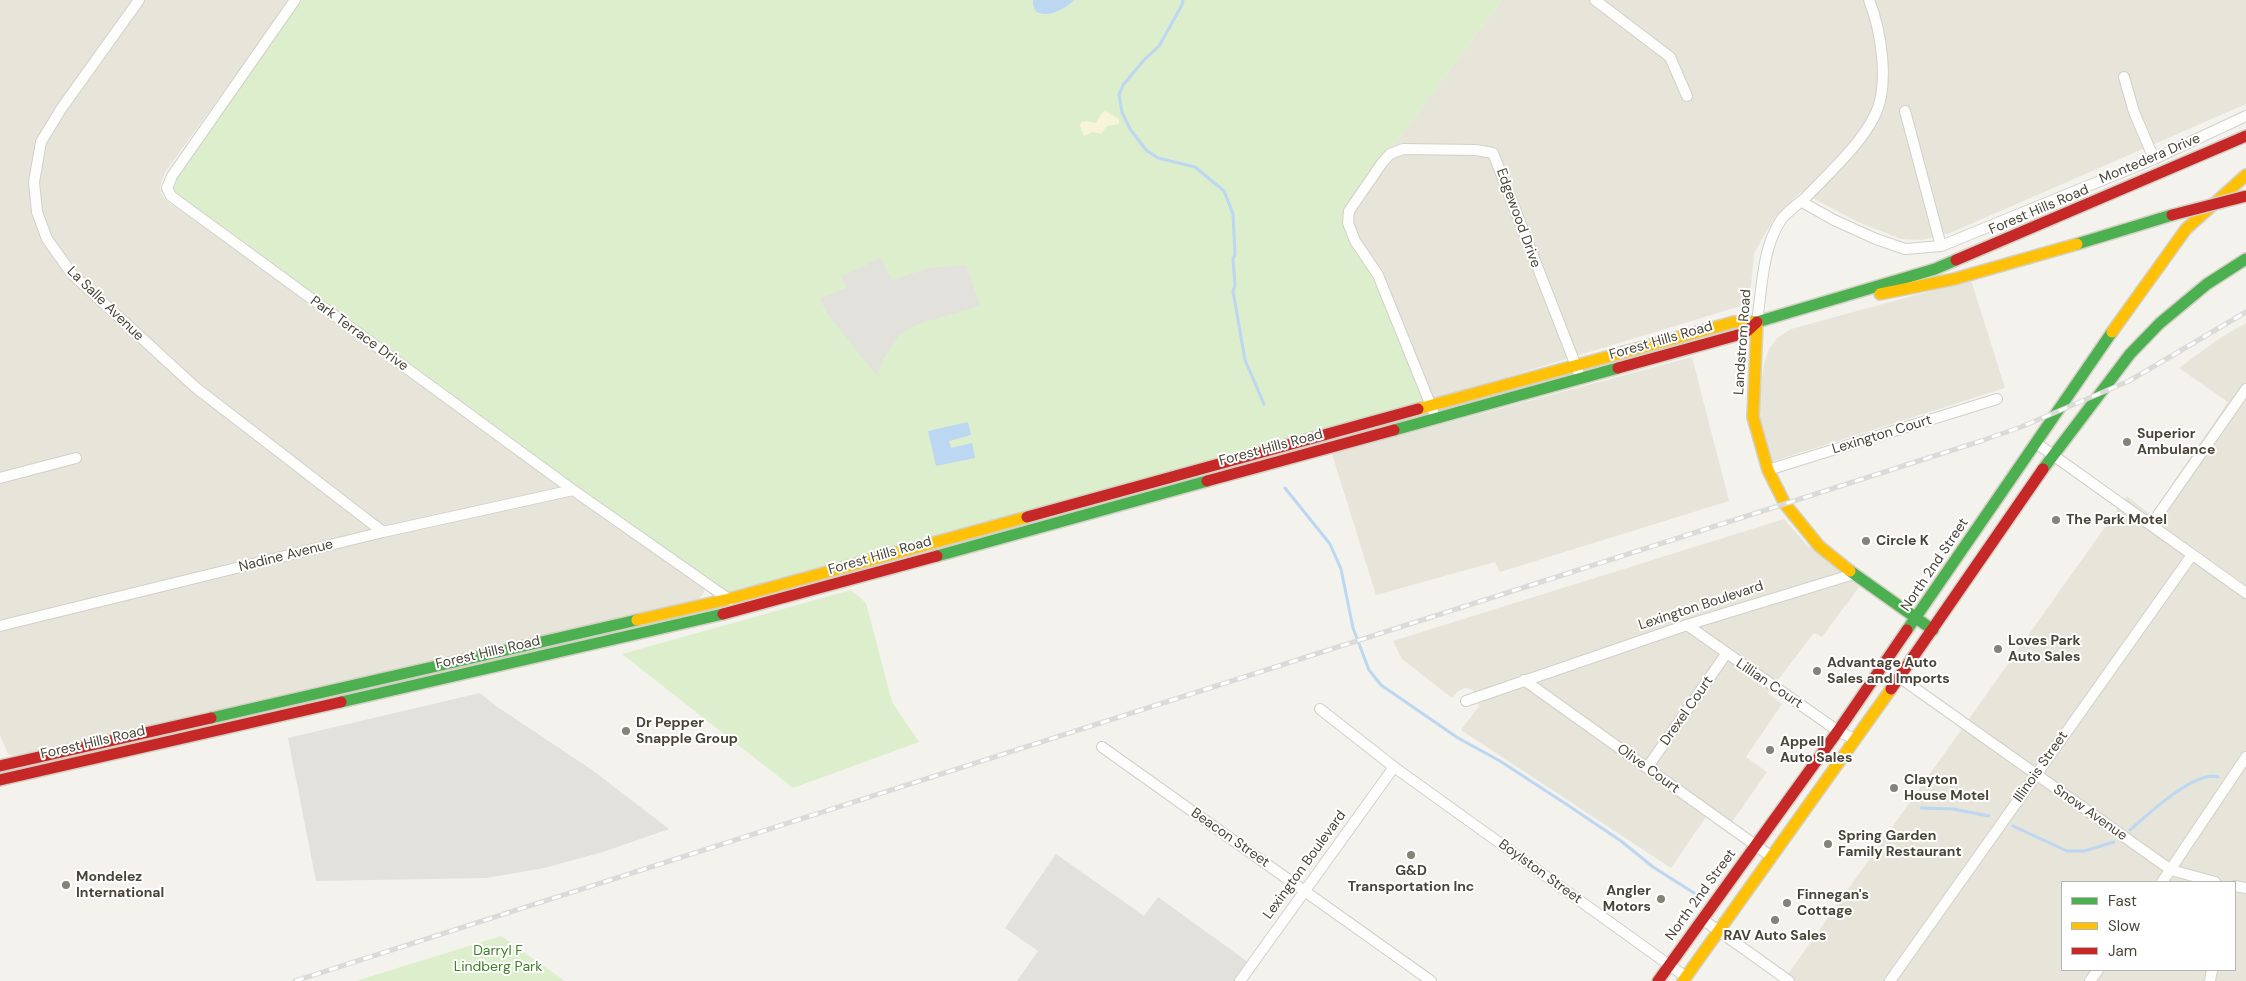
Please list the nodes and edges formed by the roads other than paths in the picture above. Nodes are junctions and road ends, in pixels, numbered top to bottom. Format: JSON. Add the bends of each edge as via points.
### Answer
{"nodes":[{"id":1,"x":139,"y":0,"type":"edge"},
{"id":2,"x":295,"y":0,"type":"edge"},
{"id":3,"x":1595,"y":0,"type":"edge"},
{"id":4,"x":1869,"y":0,"type":"edge"},
{"id":5,"x":2124,"y":78,"type":"dead end"},
{"id":6,"x":1687,"y":96,"type":"dead end"},
{"id":7,"x":1905,"y":110,"type":"dead end"},
{"id":8,"x":2246,"y":116,"type":"edge"},
{"id":9,"x":2246,"y":136,"type":"edge"},
{"id":10,"x":2154,"y":159,"type":"junction"},
{"id":11,"x":2246,"y":175,"type":"edge"},
{"id":12,"x":2246,"y":196,"type":"edge"},
{"id":13,"x":1802,"y":202,"type":"junction"},
{"id":14,"x":1941,"y":246,"type":"junction"},
{"id":15,"x":2246,"y":259,"type":"edge"},
{"id":16,"x":1809,"y":306,"type":"junction"},
{"id":17,"x":1757,"y":322,"type":"junction"},
{"id":18,"x":1576,"y":366,"type":"junction"},
{"id":19,"x":1581,"y":379,"type":"junction"},
{"id":20,"x":2246,"y":389,"type":"edge"},
{"id":21,"x":1997,"y":399,"type":"dead end"},
{"id":22,"x":1430,"y":406,"type":"junction"},
{"id":23,"x":1436,"y":419,"type":"junction"},
{"id":24,"x":2036,"y":443,"type":"junction"},
{"id":25,"x":2052,"y":455,"type":"junction"},
{"id":26,"x":76,"y":458,"type":"dead end"},
{"id":27,"x":1768,"y":470,"type":"junction"},
{"id":28,"x":0,"y":478,"type":"edge"},
{"id":29,"x":573,"y":490,"type":"junction"},
{"id":30,"x":997,"y":525,"type":"junction"},
{"id":31,"x":2151,"y":525,"type":"junction"},
{"id":32,"x":383,"y":532,"type":"junction"},
{"id":33,"x":1001,"y":538,"type":"junction"},
{"id":34,"x":927,"y":544,"type":"junction"},
{"id":35,"x":2192,"y":555,"type":"junction"},
{"id":36,"x":932,"y":556,"type":"junction"},
{"id":37,"x":1854,"y":574,"type":"junction"},
{"id":38,"x":2246,"y":593,"type":"edge"},
{"id":39,"x":729,"y":599,"type":"junction"},
{"id":40,"x":738,"y":611,"type":"junction"},
{"id":41,"x":1916,"y":618,"type":"junction"},
{"id":42,"x":1687,"y":625,"type":"junction"},
{"id":43,"x":0,"y":626,"type":"edge"},
{"id":44,"x":1933,"y":630,"type":"junction"},
{"id":45,"x":551,"y":641,"type":"junction"},
{"id":46,"x":557,"y":653,"type":"junction"},
{"id":47,"x":1726,"y":654,"type":"junction"},
{"id":48,"x":1899,"y":677,"type":"junction"},
{"id":49,"x":1524,"y":680,"type":"junction"},
{"id":50,"x":342,"y":690,"type":"junction"},
{"id":51,"x":1466,"y":701,"type":"dead end"},
{"id":52,"x":346,"y":702,"type":"junction"},
{"id":53,"x":1320,"y":709,"type":"dead end"},
{"id":54,"x":1838,"y":731,"type":"junction"},
{"id":55,"x":1854,"y":739,"type":"junction"},
{"id":56,"x":1102,"y":747,"type":"dead end"},
{"id":57,"x":2246,"y":757,"type":"edge"},
{"id":58,"x":1,"y":763,"type":"edge"},
{"id":59,"x":1394,"y":767,"type":"junction"},
{"id":60,"x":1647,"y":768,"type":"junction"},
{"id":61,"x":2035,"y":775,"type":"junction"},
{"id":62,"x":4,"y":779,"type":"edge"},
{"id":63,"x":1755,"y":845,"type":"junction"},
{"id":64,"x":1772,"y":857,"type":"junction"},
{"id":65,"x":2171,"y":870,"type":"junction"},
{"id":66,"x":2163,"y":881,"type":"edge"},
{"id":67,"x":2211,"y":881,"type":"edge"},
{"id":68,"x":1304,"y":891,"type":"junction"},
{"id":69,"x":1702,"y":920,"type":"junction"},
{"id":70,"x":1719,"y":932,"type":"junction"},
{"id":71,"x":1669,"y":966,"type":"junction"},
{"id":72,"x":1685,"y":979,"type":"edge"},
{"id":73,"x":1240,"y":981,"type":"edge"},
{"id":74,"x":1431,"y":981,"type":"edge"},
{"id":75,"x":1658,"y":981,"type":"edge"},
{"id":76,"x":1789,"y":981,"type":"edge"},
{"id":77,"x":1890,"y":981,"type":"edge"}],
"edges":[{"from":1,"to":32,"type":"street","name":"La Salle Avenue","via":[[41,142],[34,182],[37,212],[47,239],[72,274],[195,387]]},
{"from":2,"to":29,"type":"street","name":"Park Terrace Drive","via":[[172,176],[167,188],[171,196]]},
{"from":3,"to":6,"type":"street","via":[[1670,57]]},
{"from":4,"to":13,"type":"street","name":"Landstrom Road","via":[[1882,50],[1882,86],[1876,114],[1856,143]]},
{"from":5,"to":10,"type":"street"},
{"from":7,"to":14,"type":"street"},
{"from":8,"to":10,"type":"street","name":"Montedera Drive"},
{"from":9,"to":16,"type":"street","name":"Forest Hills Road","via":[[1935,269]]},
{"from":10,"to":14,"type":"street","name":"Montedera Drive"},
{"from":11,"to":24,"type":"street","name":"North 2nd Street","via":[[2186,229]]},
{"from":12,"to":16,"type":"street","name":"Forest Hills Road","bridge":true,"via":[[1913,288]]},
{"from":13,"to":14,"type":"street","name":"Montedera Drive","via":[[1834,220],[1905,249]]},
{"from":13,"to":17,"type":"street","name":"Landstrom Road","via":[[1782,219],[1768,247]]},
{"from":15,"to":25,"type":"street","via":[[2208,284],[2160,323],[2130,354]]},
{"from":16,"to":17,"type":"street","name":"Forest Hills Road"},
{"from":17,"to":18,"type":"street","name":"Forest Hills Road","via":[[1734,322]]},
{"from":17,"to":19,"type":"street","name":"Forest Hills Road","via":[[1745,333]]},
{"from":17,"to":27,"type":"street","name":"Landstrom Road","via":[[1753,416]]},
{"from":18,"to":19,"type":"street","name":"Edgewood Drive"},
{"from":18,"to":22,"type":"street","name":"Forest Hills Road"},
{"from":18,"to":22,"type":"street","name":"Edgewood Drive","via":[[1493,153],[1403,149],[1390,154],[1382,162],[1349,211],[1348,224],[1355,241],[1378,275]]},
{"from":19,"to":23,"type":"street","name":"Forest Hills Road"},
{"from":20,"to":31,"type":"street"},
{"from":21,"to":27,"type":"street","name":"Lexington Court"},
{"from":22,"to":23,"type":"street","name":"Edgewood Drive"},
{"from":22,"to":30,"type":"street","name":"Forest Hills Road"},
{"from":23,"to":33,"type":"street","name":"Forest Hills Road"},
{"from":24,"to":25,"type":"street"},
{"from":24,"to":41,"type":"street","name":"North 2nd Street"},
{"from":25,"to":31,"type":"street"},
{"from":25,"to":44,"type":"street"},
{"from":26,"to":28,"type":"street"},
{"from":27,"to":37,"type":"street","name":"Landstrom Road","via":[[1793,517],[1820,546]]},
{"from":29,"to":32,"type":"street","name":"Nadine Avenue"},
{"from":29,"to":39,"type":"street","name":"Park Terrace Drive"},
{"from":30,"to":33,"type":"street"},
{"from":30,"to":34,"type":"street","name":"Forest Hills Road"},
{"from":31,"to":35,"type":"street"},
{"from":32,"to":43,"type":"street","name":"Nadine Avenue"},
{"from":33,"to":36,"type":"street","name":"Forest Hills Road"},
{"from":34,"to":36,"type":"street"},
{"from":34,"to":39,"type":"street","name":"Forest Hills Road"},
{"from":35,"to":38,"type":"street"},
{"from":35,"to":61,"type":"street","name":"Illinois Street"},
{"from":36,"to":40,"type":"street","name":"Forest Hills Road"},
{"from":37,"to":41,"type":"street"},
{"from":37,"to":42,"type":"street","name":"Lexington Boulevard"},
{"from":39,"to":40,"type":"street","name":"Park Terrace Drive"},
{"from":39,"to":45,"type":"street","name":"Forest Hills Road"},
{"from":40,"to":46,"type":"street","name":"Forest Hills Road"},
{"from":41,"to":44,"type":"street"},
{"from":41,"to":54,"type":"street","name":"North 2nd Street"},
{"from":42,"to":47,"type":"street","name":"Lillian Court"},
{"from":42,"to":49,"type":"street","name":"Lexington Boulevard"},
{"from":44,"to":48,"type":"street"},
{"from":45,"to":46,"type":"street"},
{"from":45,"to":50,"type":"street","name":"Forest Hills Road"},
{"from":46,"to":52,"type":"street","name":"Forest Hills Road"},
{"from":47,"to":54,"type":"street","name":"Lillian Court"},
{"from":47,"to":60,"type":"street","name":"Drexel Court"},
{"from":48,"to":55,"type":"street"},
{"from":48,"to":61,"type":"street","name":"Snow Avenue"},
{"from":49,"to":51,"type":"street","name":"Lexington Boulevard"},
{"from":49,"to":60,"type":"street","name":"Olive Court"},
{"from":50,"to":52,"type":"street"},
{"from":50,"to":58,"type":"street","name":"Forest Hills Road"},
{"from":52,"to":62,"type":"street","name":"Forest Hills Road"},
{"from":53,"to":59,"type":"street","name":"Boylston Street"},
{"from":54,"to":55,"type":"street","name":"Lillian Court"},
{"from":54,"to":63,"type":"street","name":"North 2nd Street"},
{"from":55,"to":64,"type":"street"},
{"from":56,"to":68,"type":"street","name":"Beacon Street"},
{"from":57,"to":65,"type":"street"},
{"from":58,"to":62,"type":"street"},
{"from":59,"to":68,"type":"street","name":"Lexington Boulevard"},
{"from":59,"to":71,"type":"street","name":"Boylston Street"},
{"from":60,"to":63,"type":"street","name":"Olive Court"},
{"from":61,"to":65,"type":"street","name":"Snow Avenue"},
{"from":61,"to":77,"type":"street","name":"Illinois Street"},
{"from":63,"to":64,"type":"street","name":"Olive Court"},
{"from":63,"to":69,"type":"street","name":"North 2nd Street"},
{"from":64,"to":70,"type":"street"},
{"from":65,"to":66,"type":"street"},
{"from":65,"to":67,"type":"street","name":"Snow Avenue"},
{"from":68,"to":73,"type":"street","name":"Lexington Boulevard"},
{"from":68,"to":74,"type":"street","name":"Beacon Street"},
{"from":69,"to":70,"type":"street"},
{"from":69,"to":71,"type":"street","name":"North 2nd Street"},
{"from":70,"to":72,"type":"street"},
{"from":70,"to":76,"type":"street"},
{"from":71,"to":72,"type":"street","name":"Boylston Street"},
{"from":71,"to":75,"type":"street","name":"North 2nd Street"}]}
